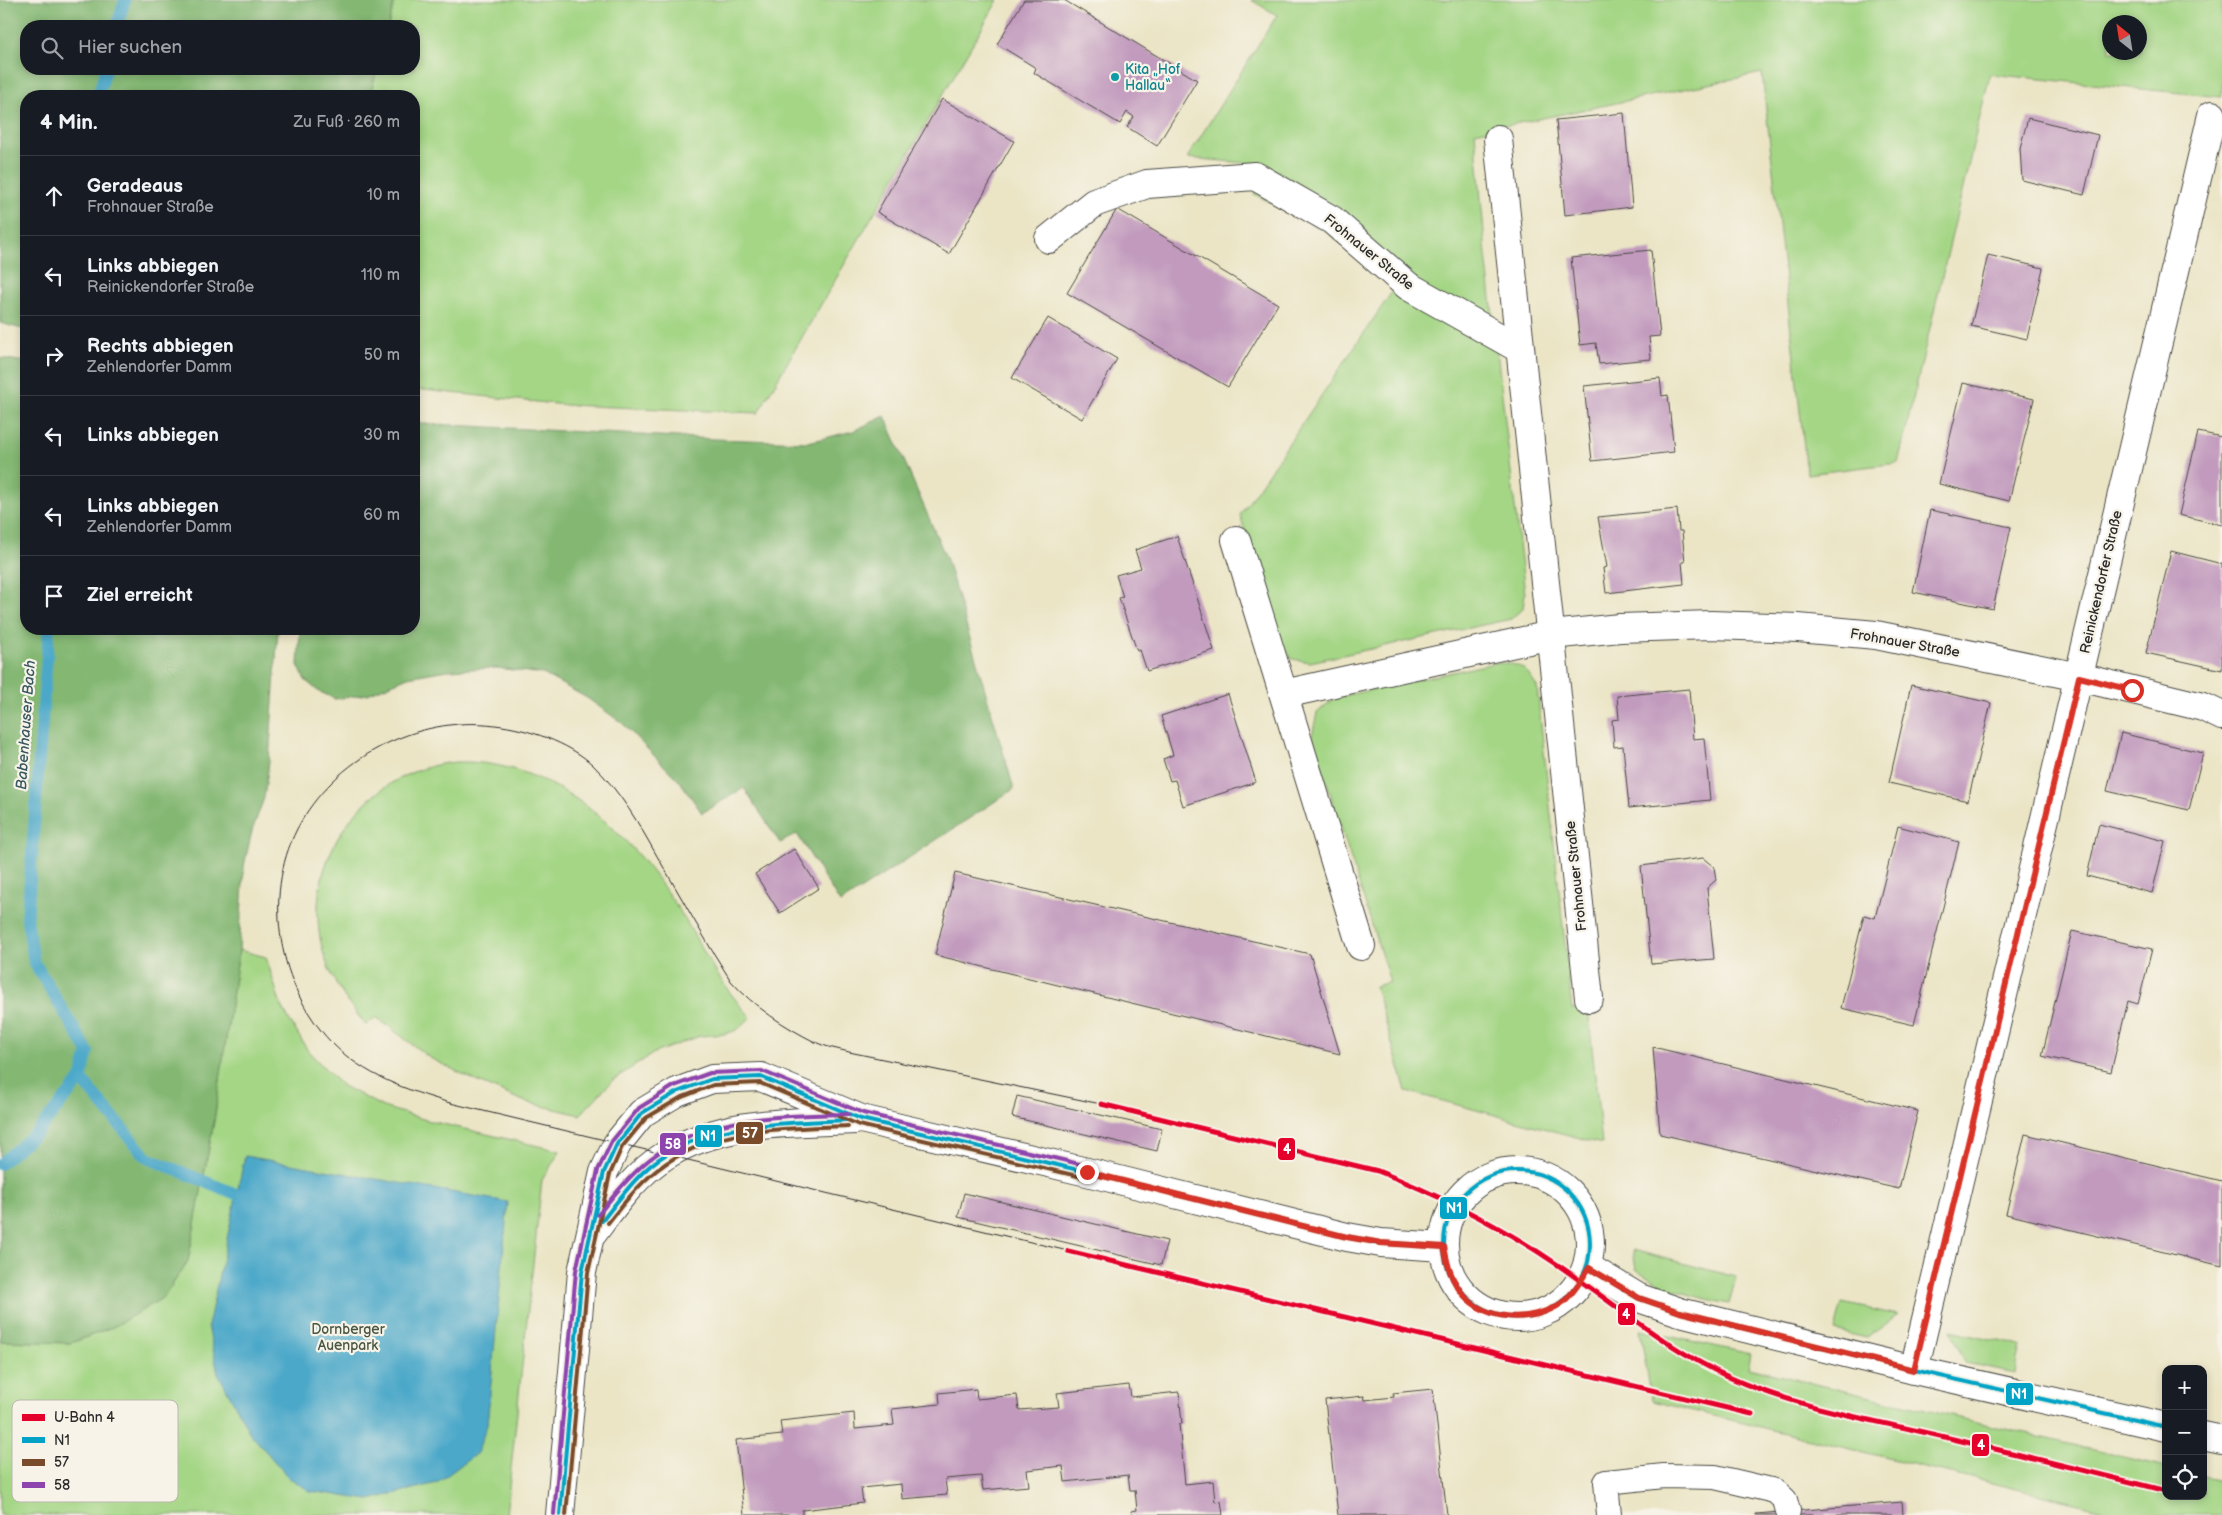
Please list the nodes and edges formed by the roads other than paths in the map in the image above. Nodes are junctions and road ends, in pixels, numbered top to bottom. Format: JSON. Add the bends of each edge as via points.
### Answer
{"nodes":[{"id":1,"x":2212,"y":115,"type":"dead end"},
{"id":2,"x":1498,"y":139,"type":"dead end"},
{"id":3,"x":1050,"y":239,"type":"dead end"},
{"id":4,"x":1520,"y":349,"type":"junction"},
{"id":5,"x":1236,"y":540,"type":"dead end"},
{"id":6,"x":1551,"y":635,"type":"junction"},
{"id":7,"x":2079,"y":677,"type":"junction"},
{"id":8,"x":1284,"y":694,"type":"junction"},
{"id":9,"x":2222,"y":716,"type":"edge"},
{"id":10,"x":1361,"y":946,"type":"dead end"},
{"id":11,"x":1589,"y":998,"type":"dead end"},
{"id":12,"x":861,"y":1119,"type":"junction"},
{"id":13,"x":587,"y":1240,"type":"junction"},
{"id":14,"x":1444,"y":1247,"type":"junction"},
{"id":15,"x":1589,"y":1268,"type":"junction"},
{"id":16,"x":1914,"y":1370,"type":"junction"},
{"id":17,"x":2162,"y":1427,"type":"edge"},
{"id":18,"x":2207,"y":1437,"type":"edge"},
{"id":19,"x":2222,"y":1440,"type":"edge"},
{"id":20,"x":1788,"y":1511,"type":"dead end"},
{"id":21,"x":560,"y":1515,"type":"edge"},
{"id":22,"x":1609,"y":1515,"type":"edge"}],
"edges":[{"from":1,"to":7,"type":"street","name":"Reinickendorfer Straße"},
{"from":2,"to":4,"type":"street","name":"Frohnauer Straße"},
{"from":3,"to":4,"type":"street","name":"Frohnauer Straße","via":[[1094,203],[1147,184],[1255,176],[1332,220],[1408,286]]},
{"from":4,"to":6,"type":"street","name":"Frohnauer Straße"},
{"from":5,"to":8,"type":"street"},
{"from":6,"to":7,"type":"street","name":"Frohnauer Straße","via":[[1620,628],[1711,625],[1876,634]]},
{"from":6,"to":8,"type":"street","name":"Frohnauer Straße"},
{"from":6,"to":11,"type":"street","name":"Frohnauer Straße"},
{"from":7,"to":9,"type":"street","name":"Frohnauer Straße","via":[[2203,707]]},
{"from":7,"to":16,"type":"street","name":"Reinickendorfer Straße"},
{"from":8,"to":10,"type":"street"},
{"from":12,"to":13,"type":"street","via":[[761,1124],[691,1142],[646,1171],[626,1190]]},
{"from":12,"to":13,"type":"street","via":[[761,1077],[712,1079],[677,1092],[642,1113],[617,1144],[604,1172]]},
{"from":12,"to":14,"type":"street","via":[[1347,1237]]},
{"from":13,"to":21,"type":"street"},
{"from":14,"to":15,"type":"street","via":[[1448,1269],[1458,1288],[1474,1304],[1503,1316],[1520,1318],[1542,1313],[1564,1301]]},
{"from":14,"to":15,"type":"street","via":[[1447,1224],[1456,1204],[1471,1187],[1510,1171],[1532,1172],[1557,1183],[1573,1196],[1582,1210],[1591,1243]]},
{"from":15,"to":16,"type":"street","via":[[1639,1298],[1680,1312]]},
{"from":16,"to":17,"type":"street"},
{"from":18,"to":19,"type":"street"},
{"from":20,"to":22,"type":"lane","via":[[1785,1500],[1776,1491],[1715,1477],[1664,1476],[1606,1482]]}]}
